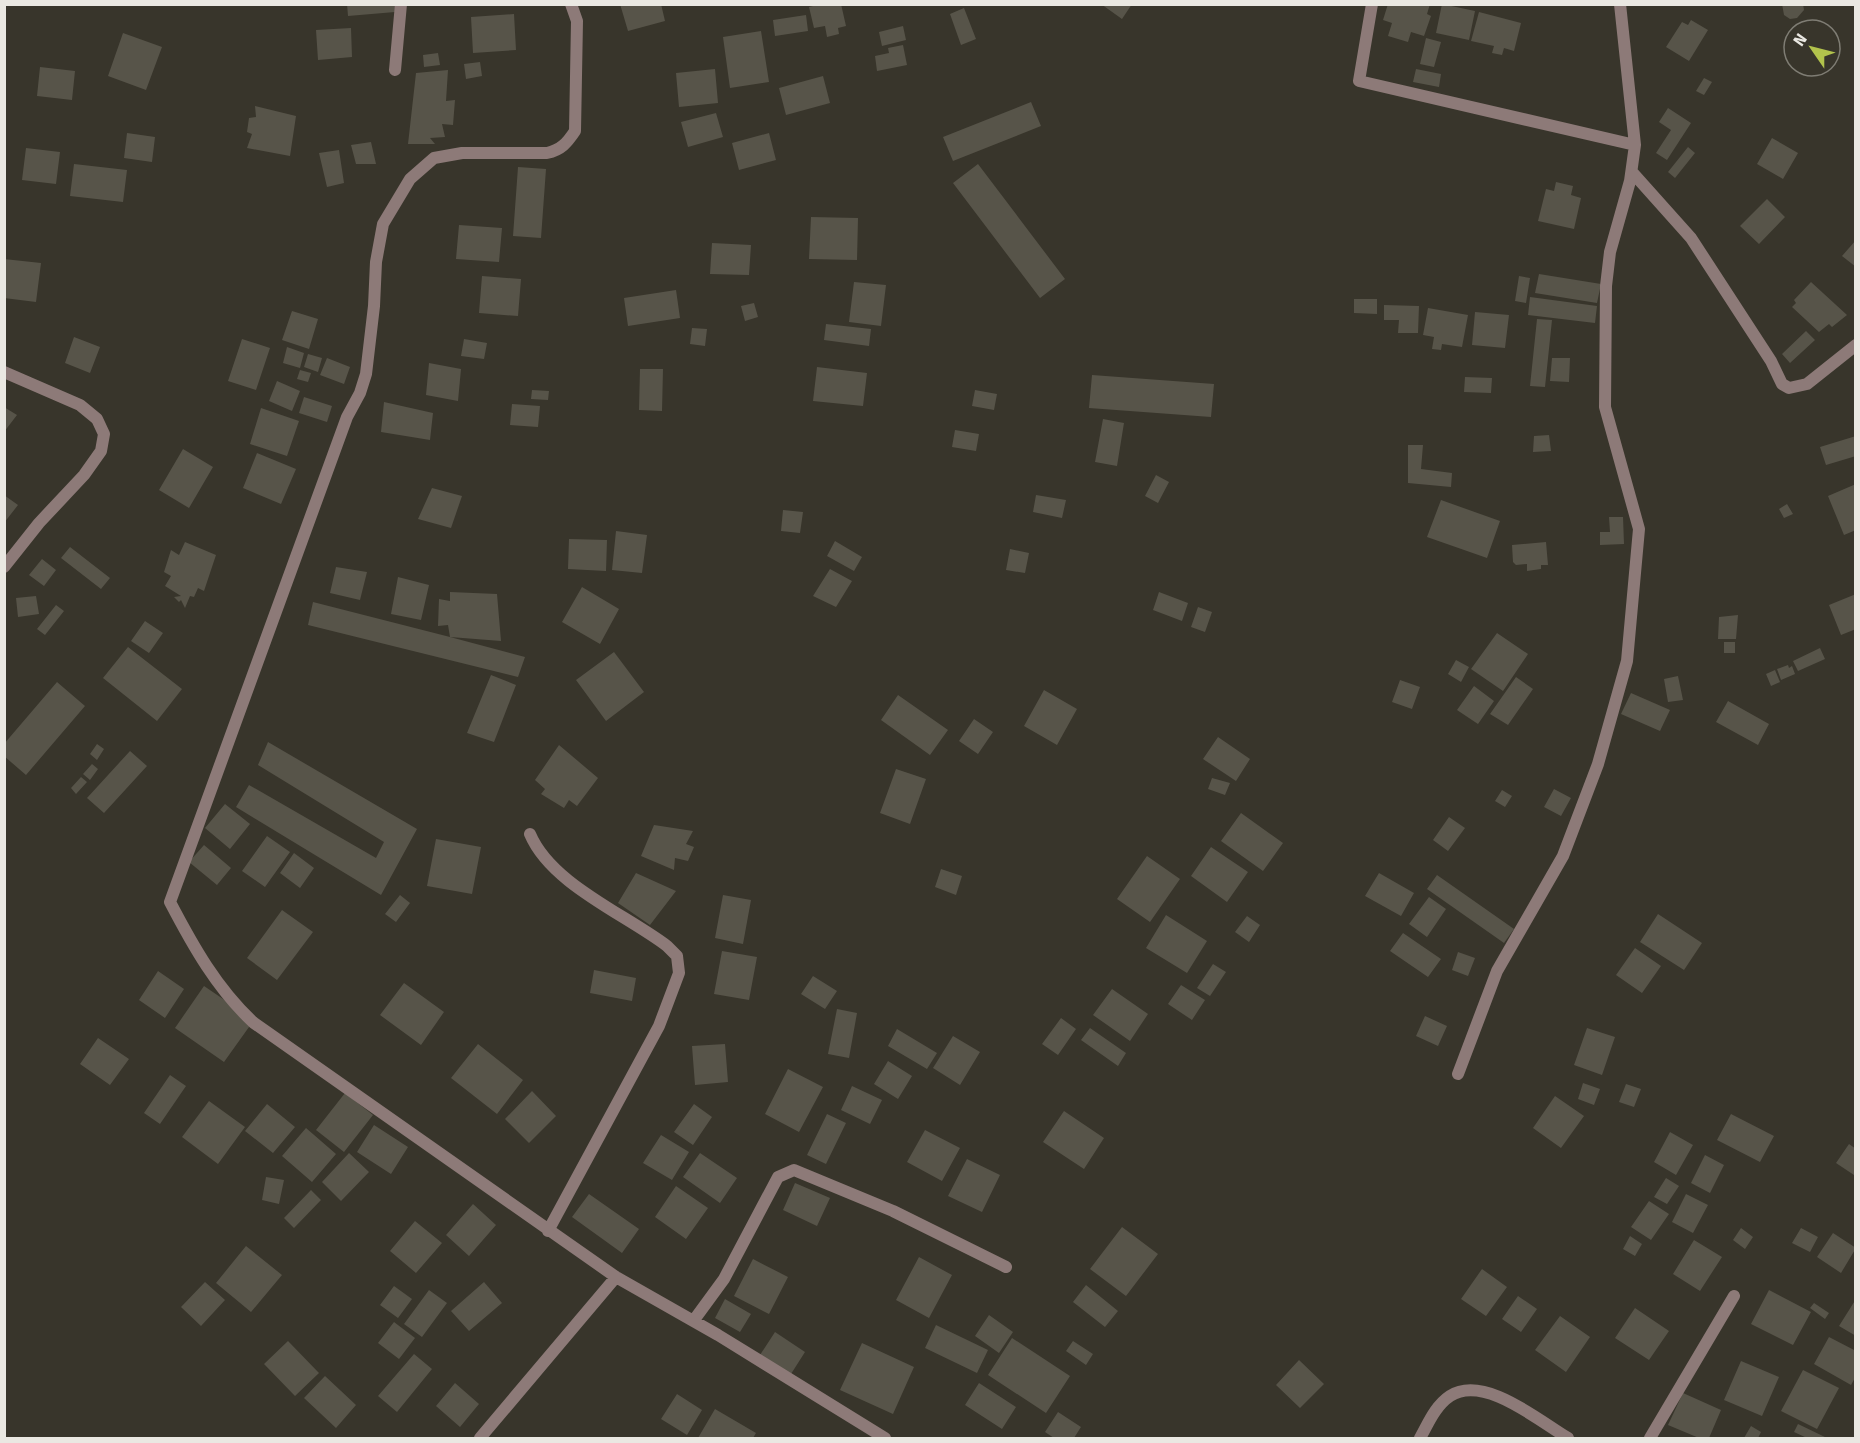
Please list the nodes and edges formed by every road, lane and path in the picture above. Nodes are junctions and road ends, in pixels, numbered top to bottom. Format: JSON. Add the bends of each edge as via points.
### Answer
{"nodes":[{"id":1,"x":401,"y":4,"type":"edge"},
{"id":2,"x":571,"y":4,"type":"edge"},
{"id":3,"x":1372,"y":4,"type":"edge"},
{"id":4,"x":1620,"y":4,"type":"edge"},
{"id":5,"x":395,"y":70,"type":"dead end"},
{"id":6,"x":1635,"y":145,"type":"junction"},
{"id":7,"x":1632,"y":172,"type":"junction"},
{"id":8,"x":1856,"y":345,"type":"edge"},
{"id":9,"x":4,"y":372,"type":"edge"},
{"id":10,"x":4,"y":567,"type":"edge"},
{"id":11,"x":530,"y":834,"type":"dead end"},
{"id":12,"x":1458,"y":1074,"type":"dead end"},
{"id":13,"x":548,"y":1231,"type":"junction"},
{"id":14,"x":1006,"y":1267,"type":"dead end"},
{"id":15,"x":616,"y":1277,"type":"junction"},
{"id":16,"x":1734,"y":1296,"type":"dead end"},
{"id":17,"x":694,"y":1320,"type":"junction"},
{"id":18,"x":480,"y":1438,"type":"edge"},
{"id":19,"x":885,"y":1438,"type":"edge"},
{"id":20,"x":1420,"y":1438,"type":"edge"},
{"id":21,"x":1568,"y":1438,"type":"edge"},
{"id":22,"x":1650,"y":1438,"type":"edge"}],
"edges":[{"from":1,"to":5,"type":"street"},
{"from":2,"to":13,"type":"street","via":[[577,21],[575,131],[568,140],[559,150],[547,153],[462,153],[434,158],[410,179],[383,224],[366,374],[170,902],[231,1002],[254,1023]]},
{"from":3,"to":6,"type":"street","via":[[1359,81]]},
{"from":4,"to":6,"type":"street"},
{"from":6,"to":7,"type":"street"},
{"from":7,"to":8,"type":"street","via":[[1691,238],[1782,384],[1789,388],[1807,384]]},
{"from":7,"to":12,"type":"street","via":[[1610,252],[1606,286],[1605,407],[1639,529],[1627,661],[1598,764],[1563,856],[1497,971]]},
{"from":9,"to":10,"type":"street","via":[[80,405],[97,419],[104,434],[101,451],[84,475]]},
{"from":11,"to":13,"type":"street","via":[[535,845],[563,875],[667,946],[679,964],[659,1026]]},
{"from":13,"to":15,"type":"street"},
{"from":14,"to":17,"type":"street","via":[[893,1210],[794,1170],[787,1171],[778,1177],[724,1279]]},
{"from":15,"to":17,"type":"street"},
{"from":15,"to":18,"type":"street"},
{"from":16,"to":22,"type":"street"},
{"from":17,"to":19,"type":"street"},
{"from":20,"to":21,"type":"street","via":[[1436,1410],[1450,1396],[1473,1389],[1513,1403]]}]}
